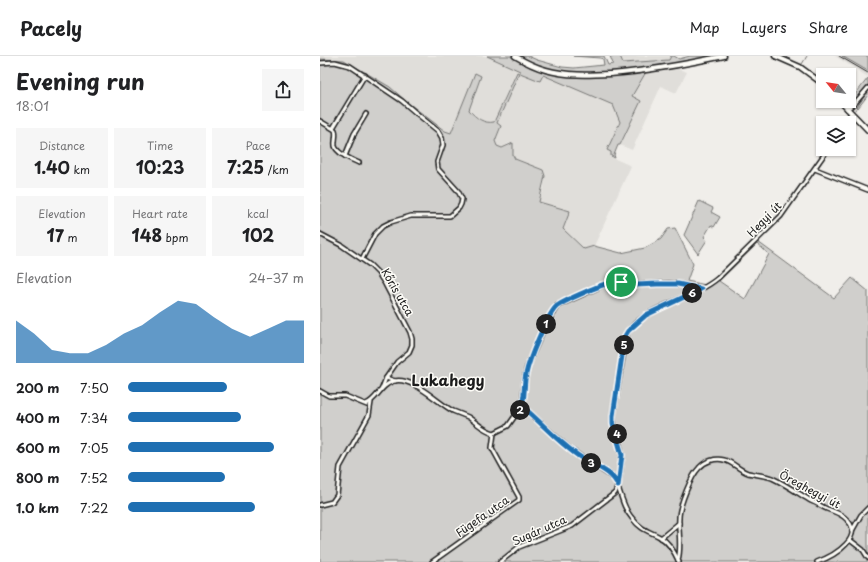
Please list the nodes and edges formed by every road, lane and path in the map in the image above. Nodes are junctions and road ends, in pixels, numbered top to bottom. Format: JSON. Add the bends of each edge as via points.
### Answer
{"nodes":[{"id":1,"x":515,"y":56,"type":"edge"},
{"id":2,"x":724,"y":56,"type":"edge"},
{"id":3,"x":775,"y":56,"type":"edge"},
{"id":4,"x":320,"y":63,"type":"edge"},
{"id":5,"x":365,"y":75,"type":"junction"},
{"id":6,"x":816,"y":79,"type":"edge"},
{"id":7,"x":868,"y":88,"type":"edge"},
{"id":8,"x":847,"y":109,"type":"joint"},
{"id":9,"x":851,"y":113,"type":"junction"},
{"id":10,"x":366,"y":114,"type":"dead end"},
{"id":11,"x":849,"y":116,"type":"edge"},
{"id":12,"x":320,"y":121,"type":"edge"},
{"id":13,"x":334,"y":128,"type":"junction"},
{"id":14,"x":868,"y":130,"type":"edge"},
{"id":15,"x":345,"y":156,"type":"junction"},
{"id":16,"x":823,"y":156,"type":"edge"},
{"id":17,"x":360,"y":163,"type":"dead end"},
{"id":18,"x":815,"y":169,"type":"junction"},
{"id":19,"x":868,"y":190,"type":"edge"},
{"id":20,"x":320,"y":234,"type":"edge"},
{"id":21,"x":362,"y":259,"type":"junction"},
{"id":22,"x":701,"y":289,"type":"junction"},
{"id":23,"x":386,"y":378,"type":"junction"},
{"id":24,"x":395,"y":381,"type":"junction"},
{"id":25,"x":382,"y":388,"type":"junction"},
{"id":26,"x":320,"y":391,"type":"edge"},
{"id":27,"x":371,"y":402,"type":"junction"},
{"id":28,"x":523,"y":403,"type":"junction"},
{"id":29,"x":366,"y":404,"type":"junction"},
{"id":30,"x":370,"y":407,"type":"junction"},
{"id":31,"x":525,"y":409,"type":"junction"},
{"id":32,"x":520,"y":410,"type":"junction"},
{"id":33,"x":494,"y":433,"type":"junction"},
{"id":34,"x":618,"y":486,"type":"junction"},
{"id":35,"x":320,"y":505,"type":"edge"},
{"id":36,"x":868,"y":508,"type":"edge"},
{"id":37,"x":679,"y":523,"type":"junction"},
{"id":38,"x":852,"y":531,"type":"junction"},
{"id":39,"x":661,"y":538,"type":"junction"},
{"id":40,"x":850,"y":540,"type":"junction"},
{"id":41,"x":868,"y":558,"type":"edge"},
{"id":42,"x":678,"y":561,"type":"edge"},
{"id":43,"x":432,"y":562,"type":"edge"},
{"id":44,"x":500,"y":562,"type":"edge"},
{"id":45,"x":817,"y":562,"type":"edge"}],
"edges":[{"from":1,"to":2,"type":"main road","via":[[542,69],[577,75],[644,71]]},
{"from":3,"to":6,"type":"main road","via":[[795,65]]},
{"from":4,"to":5,"type":"street","via":[[345,64]]},
{"from":5,"to":13,"type":"street"},
{"from":5,"to":21,"type":"street","via":[[438,131],[443,145],[438,170],[458,191],[462,202],[450,216],[411,216],[387,224],[373,237]]},
{"from":7,"to":8,"type":"street"},
{"from":8,"to":9,"type":"main road"},
{"from":9,"to":11,"type":"street"},
{"from":9,"to":14,"type":"main road"},
{"from":10,"to":15,"type":"street"},
{"from":12,"to":13,"type":"street"},
{"from":13,"to":15,"type":"street","via":[[336,148]]},
{"from":15,"to":17,"type":"street"},
{"from":16,"to":18,"type":"street","name":"Hegyi út"},
{"from":18,"to":19,"type":"street"},
{"from":18,"to":22,"type":"street","name":"Hegyi út","via":[[781,216],[718,278]]},
{"from":20,"to":21,"type":"street","name":"Kőris utca"},
{"from":21,"to":23,"type":"street","name":"Kőris utca","via":[[386,284],[412,339],[409,352],[397,362]]},
{"from":22,"to":28,"type":"street","via":[[669,283],[636,285],[621,282],[606,284],[557,306],[528,367]]},
{"from":22,"to":34,"type":"street","via":[[646,315],[633,325],[625,336],[613,416],[622,455]]},
{"from":23,"to":24,"type":"street"},
{"from":23,"to":25,"type":"street"},
{"from":24,"to":25,"type":"street"},
{"from":24,"to":33,"type":"street","via":[[413,384],[455,412]]},
{"from":25,"to":27,"type":"street"},
{"from":26,"to":29,"type":"street","via":[[329,396],[345,396]]},
{"from":27,"to":29,"type":"street"},
{"from":27,"to":30,"type":"street"},
{"from":28,"to":31,"type":"street"},
{"from":28,"to":32,"type":"street"},
{"from":29,"to":30,"type":"street"},
{"from":30,"to":35,"type":"street","via":[[369,415],[340,467],[337,495],[332,502]]},
{"from":31,"to":32,"type":"street"},
{"from":31,"to":34,"type":"street","via":[[570,449],[614,478]]},
{"from":32,"to":33,"type":"street","via":[[508,426]]},
{"from":33,"to":43,"type":"street","name":"Fügefa utca","via":[[492,448],[519,500]]},
{"from":34,"to":39,"type":"street","via":[[624,508],[632,519],[645,530]]},
{"from":34,"to":44,"type":"street","name":"Sugár utca","via":[[608,500],[572,526],[520,547]]},
{"from":36,"to":38,"type":"street"},
{"from":37,"to":38,"type":"street","name":"Öreghegyi út","via":[[683,499],[698,468],[713,460],[723,460],[746,472],[774,480],[845,517]]},
{"from":37,"to":39,"type":"street"},
{"from":37,"to":42,"type":"street","name":"Öreghegyi út"},
{"from":38,"to":40,"type":"street"},
{"from":39,"to":42,"type":"street"},
{"from":40,"to":41,"type":"street","via":[[863,550]]},
{"from":40,"to":45,"type":"street","via":[[827,559]]}]}
